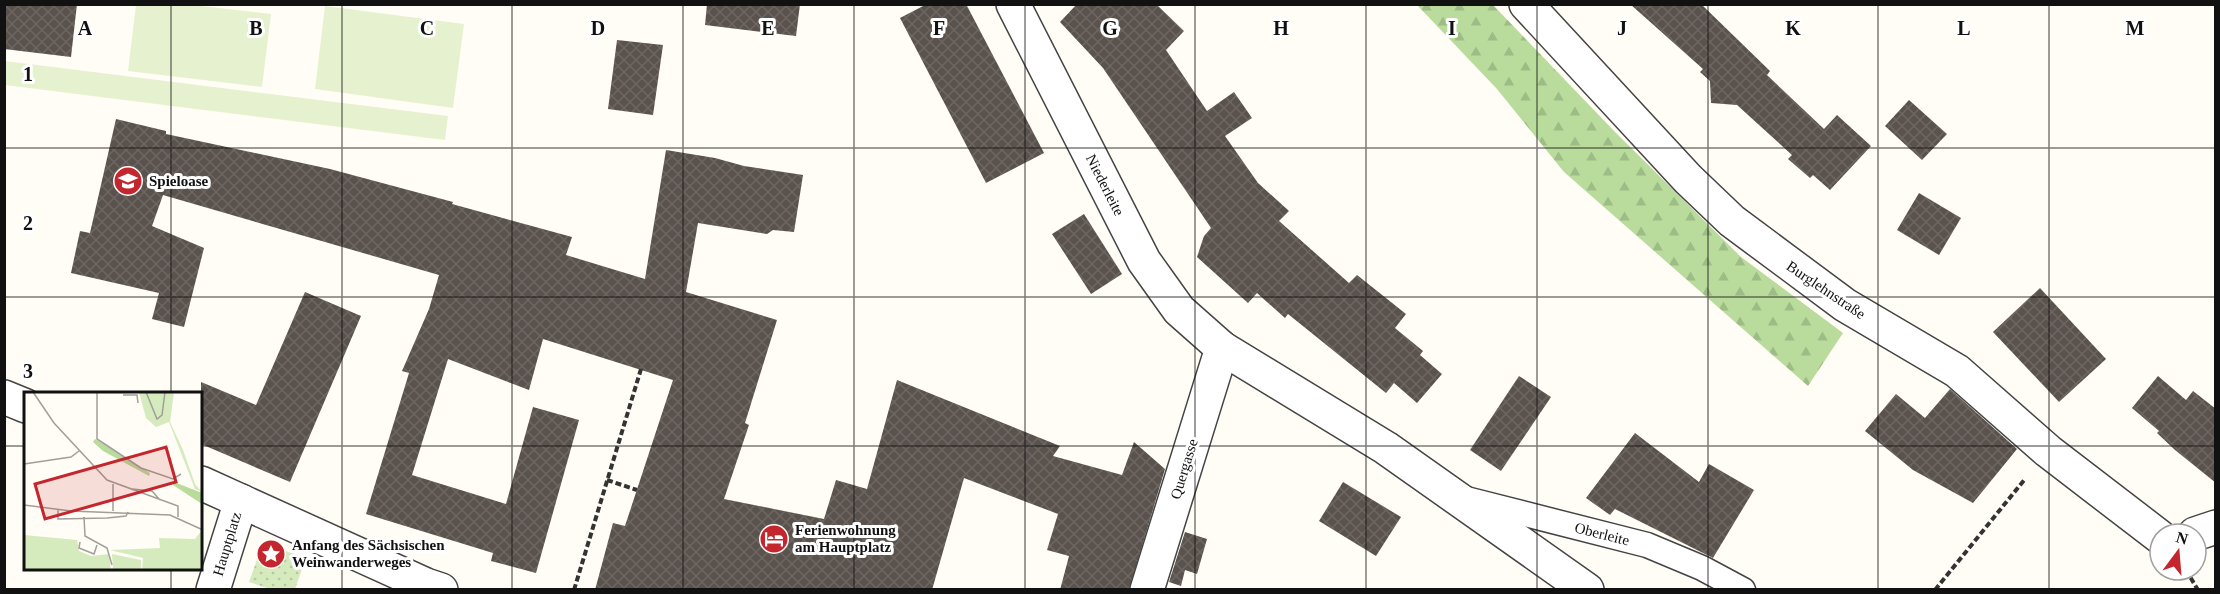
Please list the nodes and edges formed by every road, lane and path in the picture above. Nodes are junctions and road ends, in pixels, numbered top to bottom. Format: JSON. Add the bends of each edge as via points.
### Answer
{"nodes":[{"id":1,"x":1013,"y":4,"type":"edge"},
{"id":2,"x":1526,"y":4,"type":"edge"},
{"id":3,"x":1222,"y":348,"type":"junction"},
{"id":4,"x":641,"y":369,"type":"dead end"},
{"id":5,"x":4,"y":397,"type":"edge"},
{"id":6,"x":24,"y":405,"type":"edge"},
{"id":7,"x":2048,"y":451,"type":"junction"},
{"id":8,"x":607,"y":480,"type":"junction"},
{"id":9,"x":202,"y":483,"type":"edge"},
{"id":10,"x":637,"y":490,"type":"dead end"},
{"id":11,"x":1455,"y":496,"type":"junction"},
{"id":12,"x":241,"y":501,"type":"junction"},
{"id":13,"x":2148,"y":528,"type":"edge"},
{"id":14,"x":213,"y":590,"type":"edge"},
{"id":15,"x":441,"y":590,"type":"edge"},
{"id":16,"x":574,"y":590,"type":"edge"},
{"id":17,"x":1147,"y":590,"type":"edge"},
{"id":18,"x":1587,"y":590,"type":"edge"},
{"id":19,"x":1743,"y":590,"type":"edge"},
{"id":20,"x":1935,"y":590,"type":"edge"}],
"edges":[{"from":1,"to":3,"type":"street","name":"Niederleite","via":[[1144,261],[1179,310]]},
{"from":2,"to":7,"type":"street","name":"Burglehnstraße","via":[[1732,221],[1845,305],[1957,371]]},
{"from":3,"to":11,"type":"street","name":"Oberleite","via":[[1386,448]]},
{"from":3,"to":17,"type":"street","name":"Quergasse"},
{"from":4,"to":8,"type":"path"},
{"from":5,"to":6,"type":"street"},
{"from":7,"to":13,"type":"street","name":"Burglehnstraße"},
{"from":7,"to":20,"type":"path"},
{"from":8,"to":10,"type":"path"},
{"from":8,"to":16,"type":"path"},
{"from":9,"to":12,"type":"street"},
{"from":11,"to":18,"type":"street","name":"Oberleite"},
{"from":11,"to":19,"type":"lane","name":"Oberleite","via":[[1647,545]]},
{"from":12,"to":14,"type":"street","name":"Hauptplatz"},
{"from":12,"to":15,"type":"street","name":"Hauptplatz"}]}
